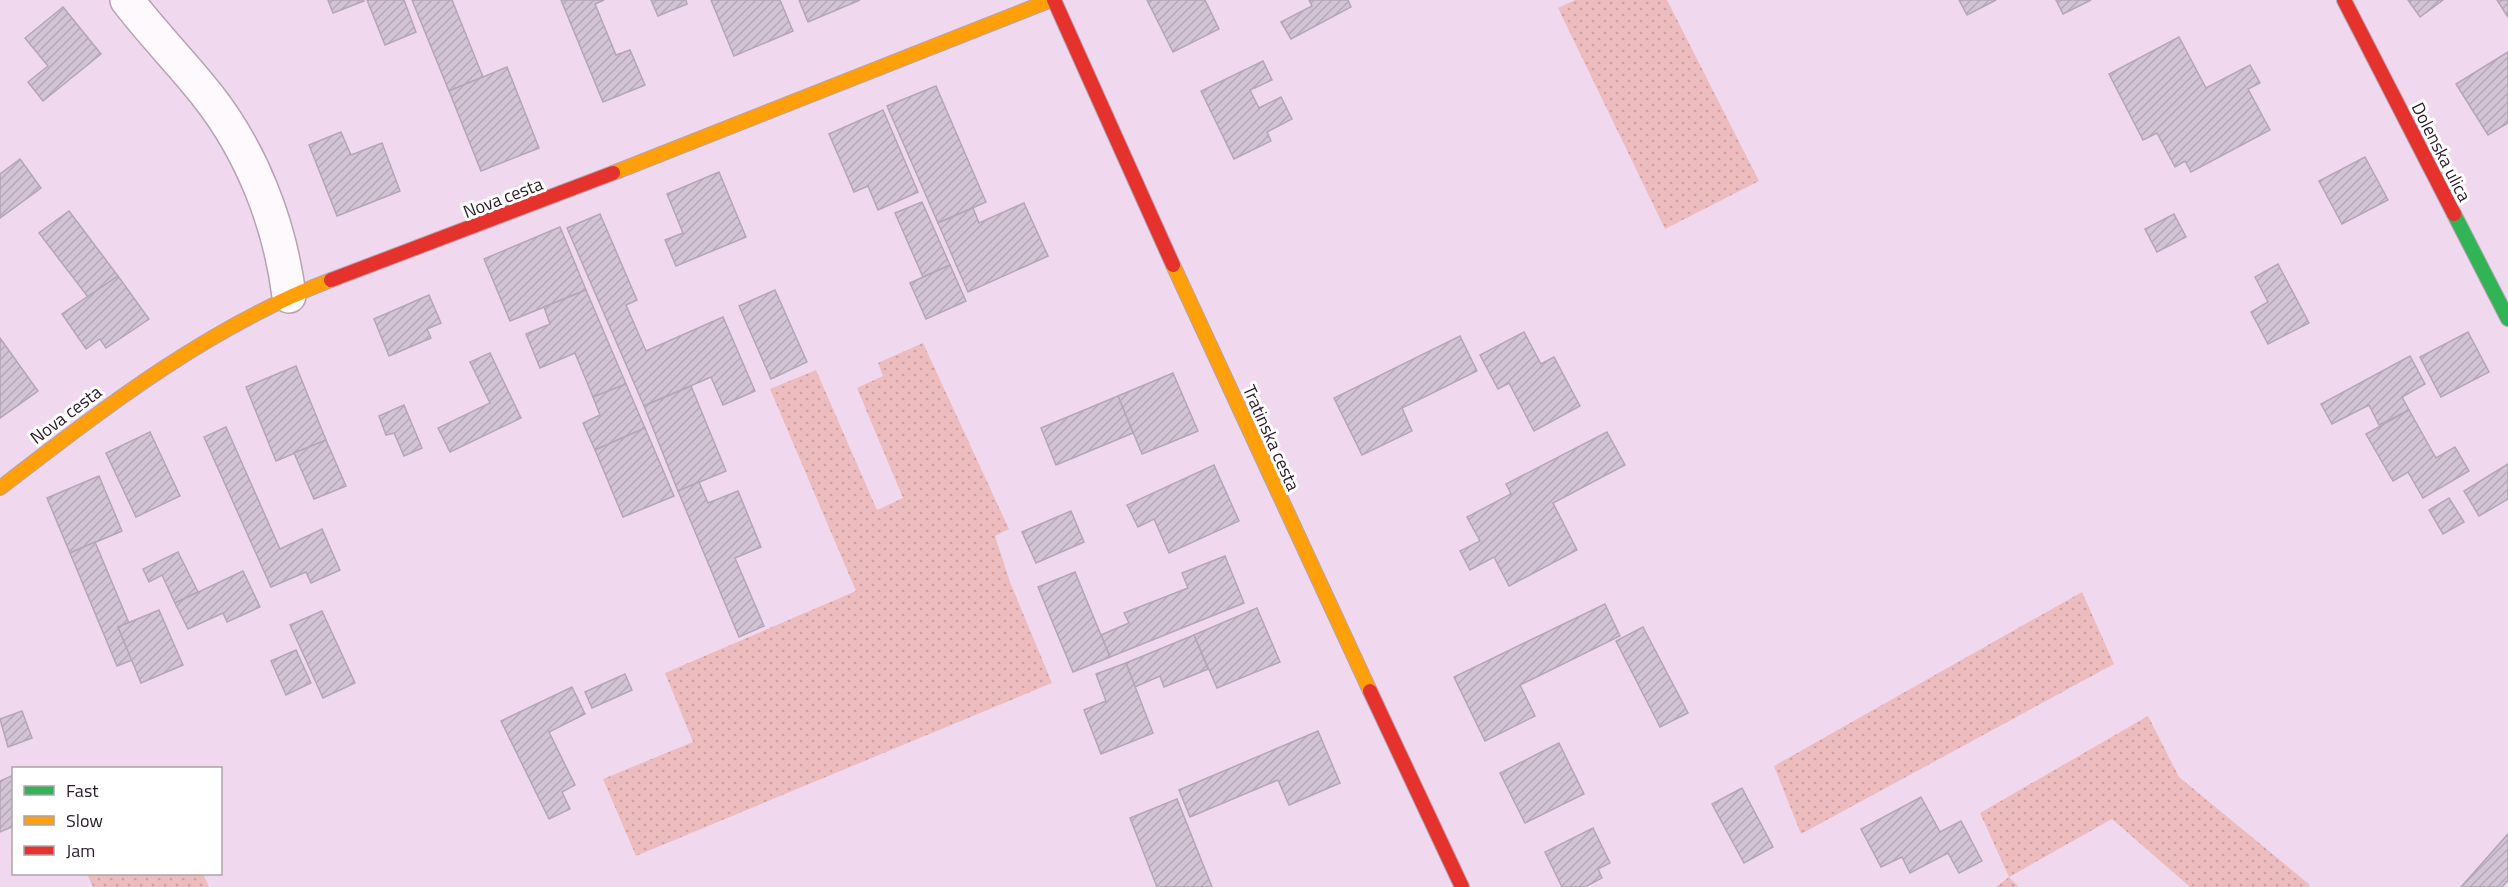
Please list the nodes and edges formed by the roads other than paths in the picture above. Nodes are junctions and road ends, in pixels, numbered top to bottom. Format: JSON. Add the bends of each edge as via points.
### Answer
{"nodes":[{"id":1,"x":127,"y":0,"type":"edge"},
{"id":2,"x":1052,"y":0,"type":"edge"},
{"id":3,"x":2344,"y":0,"type":"edge"},
{"id":4,"x":289,"y":296,"type":"junction"},
{"id":5,"x":2508,"y":319,"type":"edge"},
{"id":6,"x":0,"y":488,"type":"edge"},
{"id":7,"x":1462,"y":887,"type":"edge"}],
"edges":[{"from":1,"to":4,"type":"street","via":[[208,96],[246,154],[284,258]]},
{"from":2,"to":4,"type":"street","name":"Nova cesta","via":[[670,152]]},
{"from":2,"to":7,"type":"street","name":"Tratinska cesta","via":[[1277,494]]},
{"from":3,"to":5,"type":"street","name":"Dolenska ulica"},
{"from":4,"to":6,"type":"street","name":"Nova cesta","via":[[194,349],[107,406]]}]}
